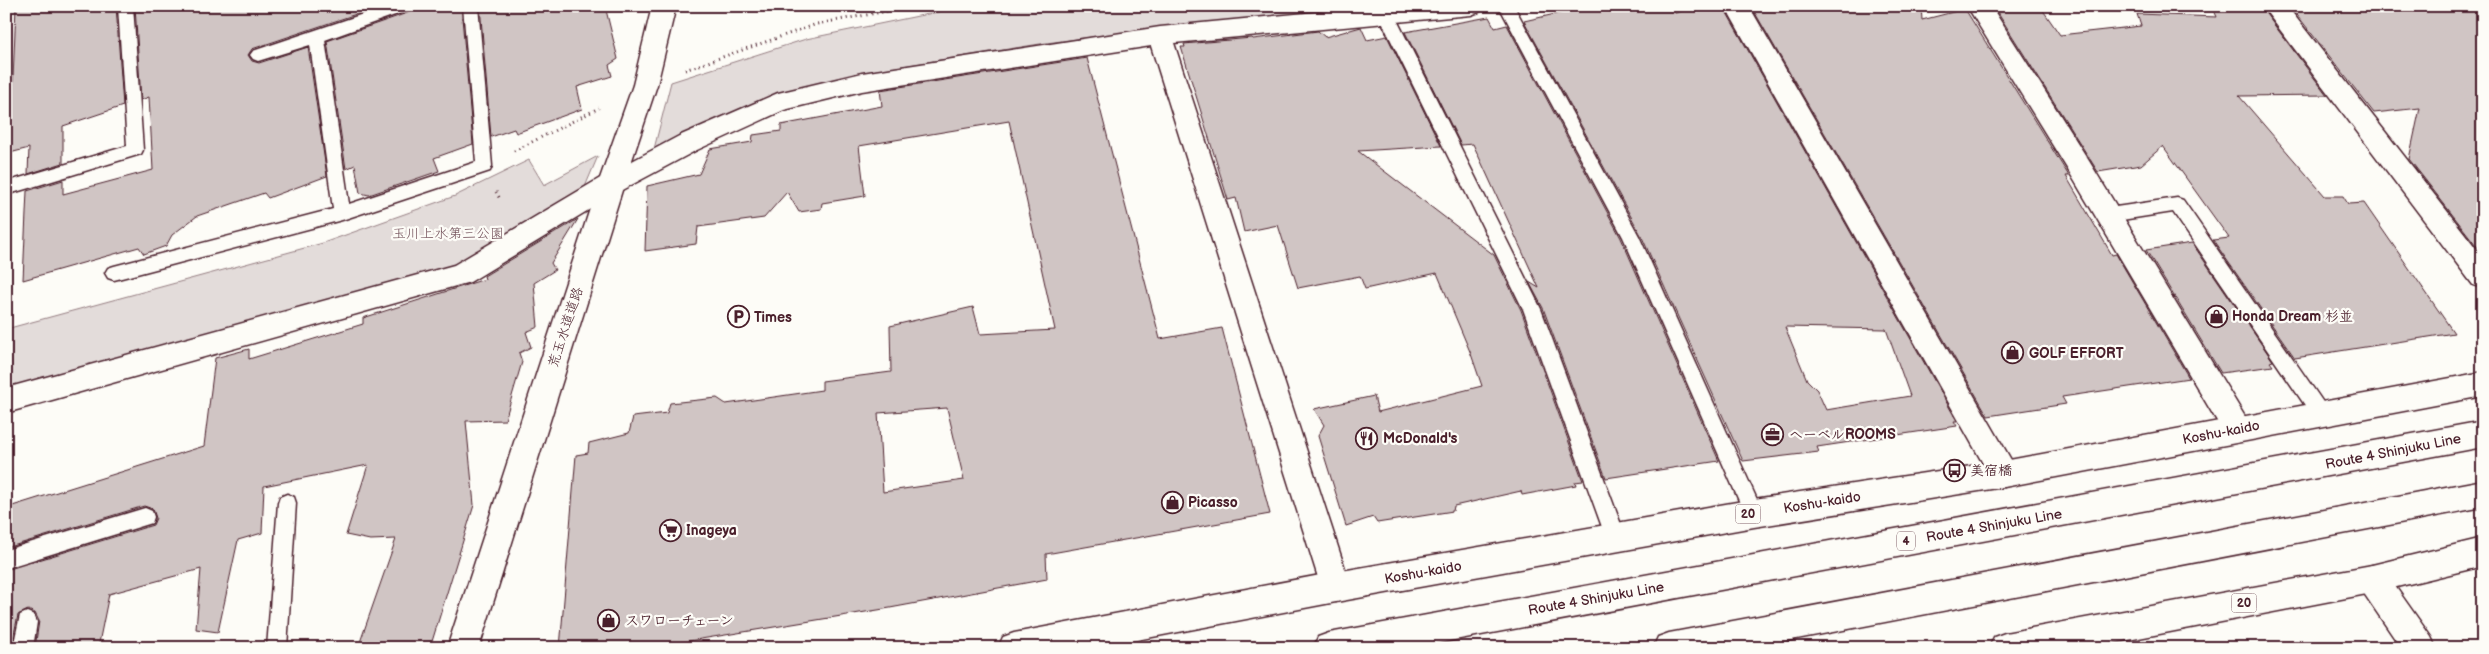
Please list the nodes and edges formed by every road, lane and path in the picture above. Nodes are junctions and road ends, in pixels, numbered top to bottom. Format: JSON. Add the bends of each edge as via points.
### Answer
{"nodes":[{"id":1,"x":126,"y":6,"type":"edge"},
{"id":2,"x":404,"y":6,"type":"edge"},
{"id":3,"x":470,"y":6,"type":"edge"},
{"id":4,"x":664,"y":6,"type":"edge"},
{"id":5,"x":915,"y":6,"type":"edge"},
{"id":6,"x":1471,"y":6,"type":"edge"},
{"id":7,"x":1506,"y":6,"type":"edge"},
{"id":8,"x":1737,"y":6,"type":"edge"},
{"id":9,"x":1979,"y":6,"type":"edge"},
{"id":10,"x":2274,"y":6,"type":"edge"},
{"id":11,"x":1387,"y":16,"type":"junction"},
{"id":12,"x":1160,"y":36,"type":"junction"},
{"id":13,"x":317,"y":37,"type":"junction"},
{"id":14,"x":258,"y":55,"type":"dead end"},
{"id":15,"x":645,"y":84,"type":"junction"},
{"id":16,"x":484,"y":166,"type":"junction"},
{"id":17,"x":611,"y":184,"type":"junction"},
{"id":18,"x":6,"y":189,"type":"edge"},
{"id":19,"x":342,"y":213,"type":"junction"},
{"id":20,"x":2109,"y":214,"type":"junction"},
{"id":21,"x":114,"y":273,"type":"dead end"},
{"id":22,"x":2483,"y":277,"type":"edge"},
{"id":23,"x":2483,"y":384,"type":"edge"},
{"id":24,"x":6,"y":401,"type":"edge"},
{"id":25,"x":2321,"y":414,"type":"junction"},
{"id":26,"x":2236,"y":429,"type":"junction"},
{"id":27,"x":2483,"y":434,"type":"edge"},
{"id":28,"x":2004,"y":474,"type":"junction"},
{"id":29,"x":2483,"y":493,"type":"edge"},
{"id":30,"x":287,"y":503,"type":"dead end"},
{"id":31,"x":1754,"y":513,"type":"junction"},
{"id":32,"x":146,"y":516,"type":"dead end"},
{"id":33,"x":1616,"y":538,"type":"junction"},
{"id":34,"x":2483,"y":552,"type":"edge"},
{"id":35,"x":6,"y":559,"type":"edge"},
{"id":36,"x":2372,"y":579,"type":"junction"},
{"id":37,"x":1336,"y":587,"type":"junction"},
{"id":38,"x":26,"y":622,"type":"dead end"},
{"id":39,"x":23,"y":648,"type":"edge"},
{"id":40,"x":277,"y":648,"type":"edge"},
{"id":41,"x":463,"y":648,"type":"edge"},
{"id":42,"x":1014,"y":648,"type":"edge"},
{"id":43,"x":1329,"y":648,"type":"edge"},
{"id":44,"x":1669,"y":648,"type":"edge"},
{"id":45,"x":2005,"y":648,"type":"edge"},
{"id":46,"x":2420,"y":648,"type":"edge"}],
"edges":[{"from":1,"to":18,"type":"lane","via":[[135,150]]},
{"from":2,"to":13,"type":"lane"},
{"from":3,"to":16,"type":"lane"},
{"from":4,"to":15,"type":"main road","name":"荒玉水道道路"},
{"from":5,"to":15,"type":"path","via":[[816,24]]},
{"from":6,"to":11,"type":"main road"},
{"from":7,"to":31,"type":"lane","via":[[1631,236]]},
{"from":8,"to":28,"type":"main road"},
{"from":9,"to":20,"type":"main road"},
{"from":10,"to":22,"type":"main road"},
{"from":11,"to":12,"type":"main road"},
{"from":11,"to":33,"type":"lane","via":[[1532,309]]},
{"from":12,"to":17,"type":"main road","via":[[862,82],[778,102],[688,143]]},
{"from":12,"to":37,"type":"main road"},
{"from":13,"to":14,"type":"lane"},
{"from":13,"to":19,"type":"lane"},
{"from":15,"to":16,"type":"path"},
{"from":15,"to":17,"type":"main road","name":"荒玉水道道路"},
{"from":16,"to":19,"type":"lane"},
{"from":17,"to":24,"type":"main road","via":[[461,274]]},
{"from":17,"to":41,"type":"main road","name":"荒玉水道道路"},
{"from":19,"to":21,"type":"lane"},
{"from":20,"to":25,"type":"lane","via":[[2178,205]]},
{"from":20,"to":26,"type":"main road"},
{"from":23,"to":25,"type":"main road","name":"Koshu-kaido","number":"20"},
{"from":25,"to":26,"type":"main road","name":"Koshu-kaido","number":"20"},
{"from":26,"to":28,"type":"main road","name":"Koshu-kaido","number":"20"},
{"from":27,"to":43,"type":"main road","name":"Route 4 Shinjuku Line","number":"4"},
{"from":28,"to":31,"type":"main road","name":"Koshu-kaido","number":"20"},
{"from":29,"to":44,"type":"main road"},
{"from":30,"to":40,"type":"lane"},
{"from":31,"to":33,"type":"main road","name":"Koshu-kaido","number":"20"},
{"from":32,"to":35,"type":"lane"},
{"from":33,"to":37,"type":"main road","name":"Koshu-kaido","number":"20"},
{"from":34,"to":36,"type":"main road","number":"20"},
{"from":36,"to":45,"type":"main road","number":"20"},
{"from":36,"to":46,"type":"main road"},
{"from":37,"to":42,"type":"main road","name":"Koshu-kaido","number":"20"},
{"from":38,"to":39,"type":"lane"}]}
